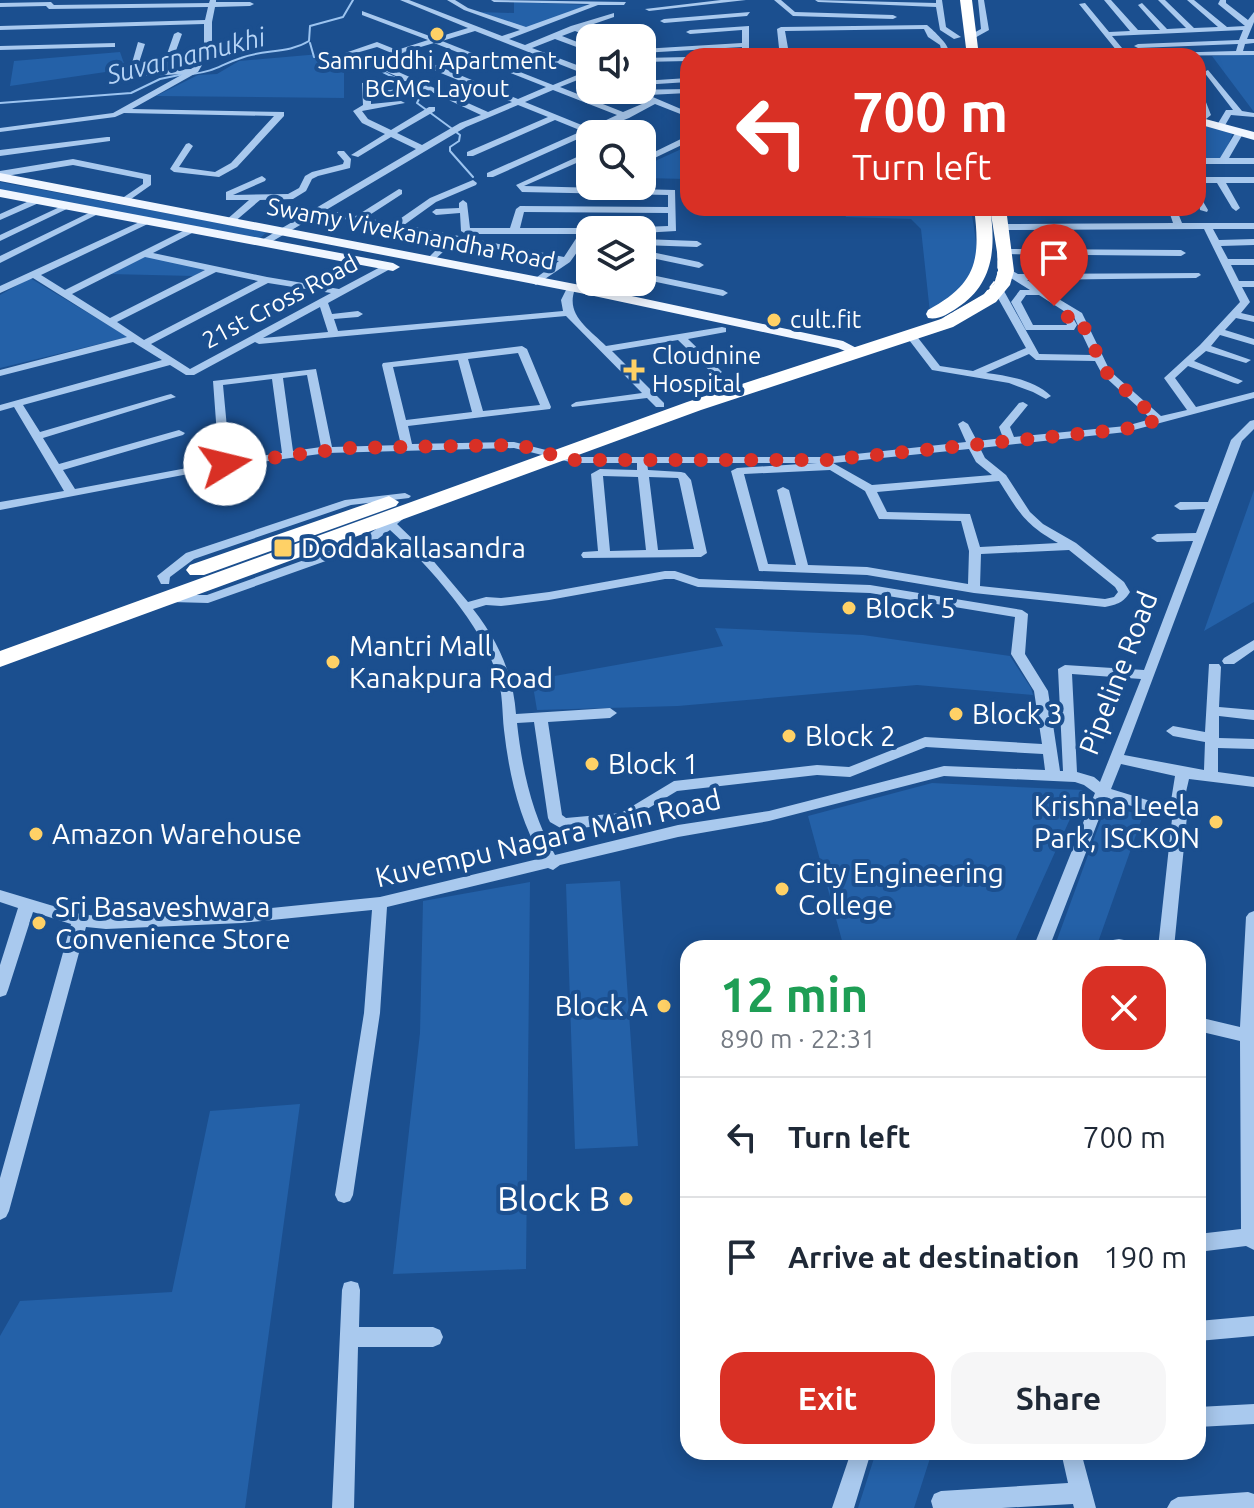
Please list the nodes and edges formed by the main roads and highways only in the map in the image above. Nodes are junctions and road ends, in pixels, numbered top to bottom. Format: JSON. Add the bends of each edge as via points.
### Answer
{"nodes":[{"id":1,"x":953,"y":0,"type":"edge"},
{"id":2,"x":966,"y":0,"type":"edge"},
{"id":3,"x":960,"y":47,"type":"edge"},
{"id":4,"x":1206,"y":121,"type":"edge"},
{"id":5,"x":1206,"y":122,"type":"edge"},
{"id":6,"x":1254,"y":135,"type":"edge"},
{"id":7,"x":0,"y":175,"type":"edge"},
{"id":8,"x":0,"y":193,"type":"edge"},
{"id":9,"x":982,"y":216,"type":"edge"},
{"id":10,"x":1000,"y":216,"type":"edge"},
{"id":11,"x":571,"y":297,"type":"junction"},
{"id":12,"x":843,"y":351,"type":"junction"},
{"id":13,"x":544,"y":453,"type":"junction"},
{"id":14,"x":164,"y":590,"type":"junction"},
{"id":15,"x":0,"y":642,"type":"edge"},
{"id":16,"x":0,"y":659,"type":"edge"}],
"edges":[{"from":1,"to":3,"type":"highway"},
{"from":2,"to":3,"type":"highway"},
{"from":4,"to":6,"type":"main road"},
{"from":5,"to":6,"type":"main road"},
{"from":7,"to":11,"type":"main road","name":"Swamy Vivekanandha Road","via":[[536,282]]},
{"from":8,"to":11,"type":"main road","name":"Swamy Vivekanandha Road"},
{"from":9,"to":12,"type":"highway","via":[[984,267],[968,291],[930,316]]},
{"from":10,"to":12,"type":"highway","via":[[1011,274],[1000,293],[947,323]]},
{"from":11,"to":12,"type":"main road","name":"Swamy Vivekanandha Road"},
{"from":11,"to":12,"type":"main road","name":"Swamy Vivekanandha Road"},
{"from":12,"to":13,"type":"highway"},
{"from":12,"to":13,"type":"highway","via":[[654,400]]},
{"from":13,"to":14,"type":"highway"},
{"from":14,"to":15,"type":"highway"},
{"from":14,"to":16,"type":"highway"}]}
